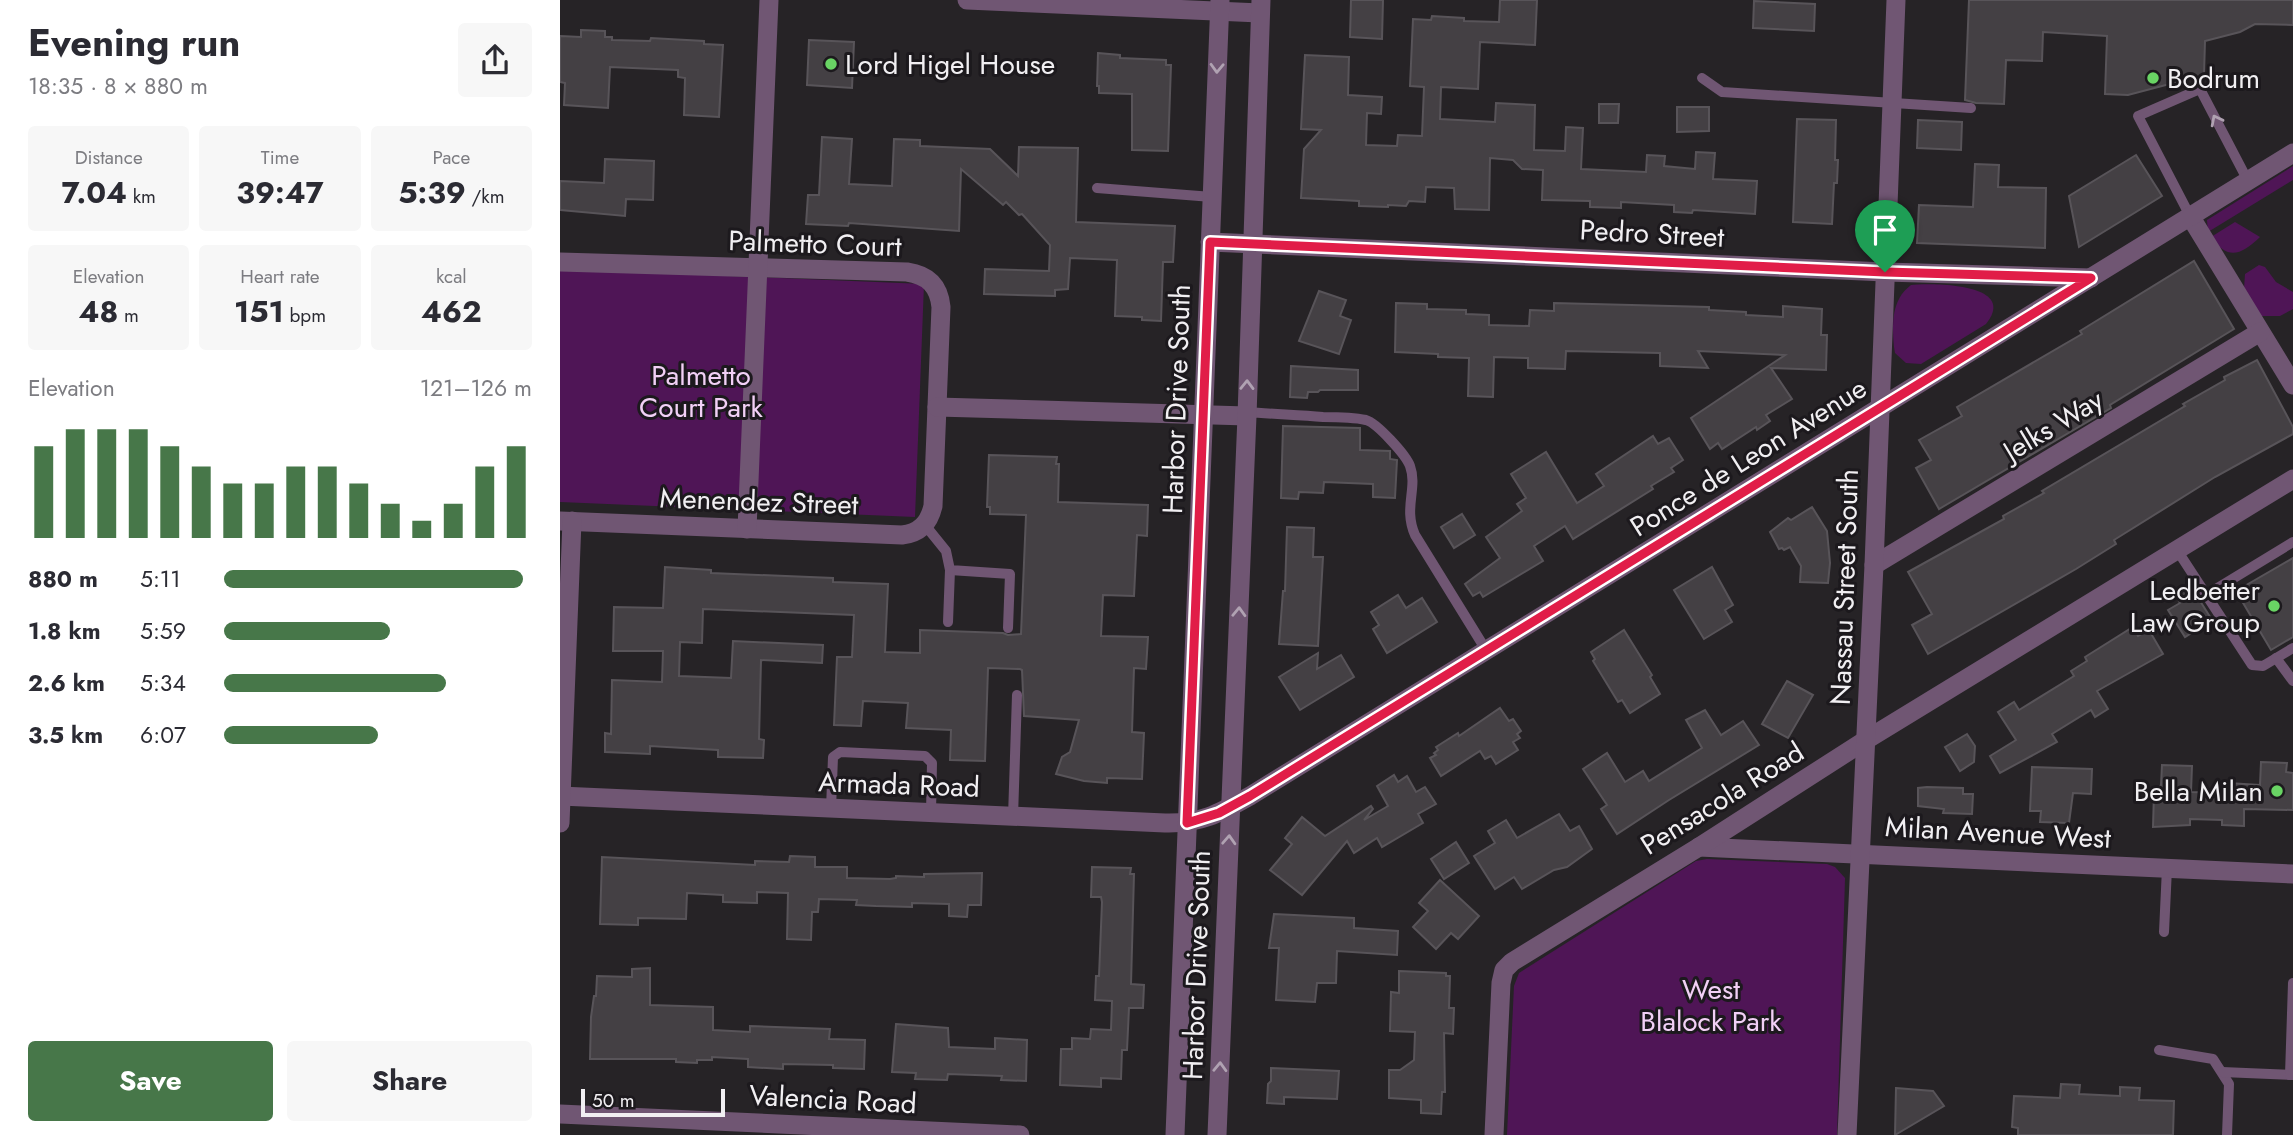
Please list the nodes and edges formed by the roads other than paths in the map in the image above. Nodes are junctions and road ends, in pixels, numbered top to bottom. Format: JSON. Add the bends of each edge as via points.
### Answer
{"nodes":[{"id":1,"x":769,"y":0,"type":"edge"},
{"id":2,"x":967,"y":0,"type":"edge"},
{"id":3,"x":1896,"y":0,"type":"edge"},
{"id":4,"x":1220,"y":6,"type":"edge"},
{"id":5,"x":1261,"y":6,"type":"edge"},
{"id":6,"x":1702,"y":78,"type":"dead end"},
{"id":7,"x":1892,"y":103,"type":"junction"},
{"id":8,"x":1971,"y":108,"type":"dead end"},
{"id":9,"x":2293,"y":153,"type":"edge"},
{"id":10,"x":2248,"y":181,"type":"junction"},
{"id":11,"x":1097,"y":188,"type":"dead end"},
{"id":12,"x":1212,"y":197,"type":"junction"},
{"id":13,"x":2190,"y":216,"type":"junction"},
{"id":14,"x":1210,"y":242,"type":"junction"},
{"id":15,"x":1251,"y":244,"type":"junction"},
{"id":16,"x":560,"y":262,"type":"edge"},
{"id":17,"x":758,"y":270,"type":"junction"},
{"id":18,"x":1885,"y":272,"type":"junction"},
{"id":19,"x":2091,"y":278,"type":"junction"},
{"id":20,"x":2260,"y":332,"type":"junction"},
{"id":21,"x":2293,"y":385,"type":"edge"},
{"id":22,"x":937,"y":407,"type":"junction"},
{"id":23,"x":1879,"y":409,"type":"junction"},
{"id":24,"x":1247,"y":414,"type":"junction"},
{"id":25,"x":1203,"y":415,"type":"junction"},
{"id":26,"x":2293,"y":479,"type":"edge"},
{"id":27,"x":566,"y":521,"type":"edge"},
{"id":28,"x":925,"y":525,"type":"junction"},
{"id":29,"x":747,"y":529,"type":"junction"},
{"id":30,"x":2293,"y":542,"type":"edge"},
{"id":31,"x":2177,"y":550,"type":"junction"},
{"id":32,"x":1874,"y":565,"type":"junction"},
{"id":33,"x":950,"y":570,"type":"junction"},
{"id":34,"x":2206,"y":595,"type":"junction"},
{"id":35,"x":948,"y":622,"type":"dead end"},
{"id":36,"x":1009,"y":628,"type":"dead end"},
{"id":37,"x":2293,"y":648,"type":"edge"},
{"id":38,"x":1486,"y":650,"type":"junction"},
{"id":39,"x":2277,"y":658,"type":"junction"},
{"id":40,"x":2293,"y":681,"type":"edge"},
{"id":41,"x":1017,"y":695,"type":"dead end"},
{"id":42,"x":1866,"y":740,"type":"junction"},
{"id":43,"x":561,"y":796,"type":"edge"},
{"id":44,"x":1231,"y":807,"type":"junction"},
{"id":45,"x":831,"y":810,"type":"junction"},
{"id":46,"x":931,"y":813,"type":"junction"},
{"id":47,"x":1013,"y":817,"type":"junction"},
{"id":48,"x":560,"y":823,"type":"edge"},
{"id":49,"x":1187,"y":823,"type":"junction"},
{"id":50,"x":1699,"y":847,"type":"junction"},
{"id":51,"x":1859,"y":853,"type":"junction"},
{"id":52,"x":2167,"y":868,"type":"junction"},
{"id":53,"x":2293,"y":874,"type":"edge"},
{"id":54,"x":2164,"y":932,"type":"dead end"},
{"id":55,"x":2293,"y":982,"type":"edge"},
{"id":56,"x":2159,"y":1050,"type":"dead end"},
{"id":57,"x":2222,"y":1072,"type":"junction"},
{"id":58,"x":2291,"y":1075,"type":"edge"},
{"id":59,"x":560,"y":1114,"type":"edge"},
{"id":60,"x":2225,"y":1134,"type":"edge"},
{"id":61,"x":1020,"y":1135,"type":"edge"},
{"id":62,"x":1175,"y":1135,"type":"edge"},
{"id":63,"x":1217,"y":1135,"type":"edge"},
{"id":64,"x":1494,"y":1135,"type":"edge"},
{"id":65,"x":1847,"y":1135,"type":"edge"}],
"edges":[{"from":1,"to":17,"type":"street"},
{"from":2,"to":4,"type":"street"},
{"from":3,"to":7,"type":"street","name":"Nassau Street South"},
{"from":4,"to":5,"type":"street"},
{"from":4,"to":12,"type":"street","name":"Harbor Drive South","one_way":true},
{"from":5,"to":15,"type":"street","name":"Harbor Drive South"},
{"from":6,"to":7,"type":"lane","via":[[1721,92]]},
{"from":7,"to":8,"type":"lane"},
{"from":7,"to":18,"type":"street","name":"Nassau Street South"},
{"from":9,"to":10,"type":"street","name":"Ponce de Leon Avenue"},
{"from":10,"to":13,"type":"street","name":"Ponce de Leon Avenue"},
{"from":10,"to":13,"type":"lane","one_way":true,"via":[[2200,89],[2138,116]]},
{"from":11,"to":12,"type":"lane"},
{"from":12,"to":14,"type":"street","name":"Harbor Drive South"},
{"from":13,"to":19,"type":"street","name":"Ponce de Leon Avenue"},
{"from":13,"to":20,"type":"street"},
{"from":14,"to":15,"type":"street","name":"Pedro Street"},
{"from":14,"to":25,"type":"street","name":"Harbor Drive South"},
{"from":15,"to":18,"type":"street","name":"Pedro Street"},
{"from":24,"to":15,"type":"street","name":"Harbor Drive South","one_way":true},
{"from":16,"to":17,"type":"street","name":"Palmetto Court"},
{"from":17,"to":22,"type":"street","name":"Palmetto Court","via":[[907,272],[929,279],[940,295]]},
{"from":17,"to":29,"type":"street"},
{"from":18,"to":19,"type":"street","name":"Pedro Street"},
{"from":18,"to":23,"type":"street","name":"Nassau Street South"},
{"from":19,"to":23,"type":"street","name":"Ponce de Leon Avenue"},
{"from":20,"to":21,"type":"street"},
{"from":20,"to":32,"type":"street","name":"Jelks Way"},
{"from":22,"to":25,"type":"street"},
{"from":22,"to":28,"type":"street","name":"Palmetto Court","via":[[933,499]]},
{"from":23,"to":32,"type":"street","name":"Nassau Street South"},
{"from":23,"to":38,"type":"street","name":"Ponce de Leon Avenue"},
{"from":24,"to":25,"type":"street"},
{"from":24,"to":38,"type":"lane","via":[[1347,418],[1376,425],[1412,469],[1409,523]]},
{"from":44,"to":24,"type":"street","name":"Harbor Drive South","one_way":true},
{"from":25,"to":49,"type":"street","name":"Harbor Drive South"},
{"from":26,"to":31,"type":"street","name":"Pensacola Road"},
{"from":27,"to":29,"type":"street","name":"Menendez Street"},
{"from":27,"to":43,"type":"street"},
{"from":28,"to":29,"type":"street","name":"Menendez Street","via":[[902,535]]},
{"from":28,"to":33,"type":"lane","via":[[946,551]]},
{"from":30,"to":34,"type":"lane"},
{"from":31,"to":34,"type":"lane"},
{"from":31,"to":42,"type":"street","name":"Pensacola Road"},
{"from":32,"to":42,"type":"street","name":"Nassau Street South"},
{"from":33,"to":35,"type":"lane"},
{"from":33,"to":36,"type":"lane","via":[[1010,574]]},
{"from":34,"to":39,"type":"lane","via":[[2252,665],[2263,666]]},
{"from":37,"to":39,"type":"lane"},
{"from":38,"to":44,"type":"street","name":"Ponce de Leon Avenue"},
{"from":39,"to":40,"type":"lane"},
{"from":41,"to":47,"type":"lane"},
{"from":42,"to":50,"type":"street","name":"Pensacola Road"},
{"from":42,"to":51,"type":"street","name":"Nassau Street South"},
{"from":43,"to":45,"type":"street","name":"Armada Road"},
{"from":43,"to":48,"type":"street"},
{"from":44,"to":49,"type":"street","name":"Armada Road"},
{"from":63,"to":44,"type":"street","name":"Harbor Drive South","one_way":true},
{"from":45,"to":46,"type":"street","name":"Armada Road"},
{"from":45,"to":46,"type":"lane","via":[[833,757],[840,752],[925,756],[932,763]]},
{"from":46,"to":47,"type":"street","name":"Armada Road"},
{"from":47,"to":49,"type":"street","name":"Armada Road"},
{"from":49,"to":62,"type":"street","name":"Harbor Drive South"},
{"from":50,"to":51,"type":"street","name":"Milan Avenue West"},
{"from":50,"to":64,"type":"street","name":"Pensacola Road","via":[[1504,970]]},
{"from":51,"to":52,"type":"street","name":"Milan Avenue West"},
{"from":51,"to":65,"type":"street","name":"Nassau Street South"},
{"from":52,"to":53,"type":"street","name":"Milan Avenue West"},
{"from":52,"to":54,"type":"lane"},
{"from":55,"to":58,"type":"lane"},
{"from":56,"to":57,"type":"lane","via":[[2213,1059]]},
{"from":57,"to":58,"type":"lane"},
{"from":57,"to":60,"type":"lane","via":[[2229,1084]]},
{"from":59,"to":61,"type":"street","name":"Valencia Road"}]}
